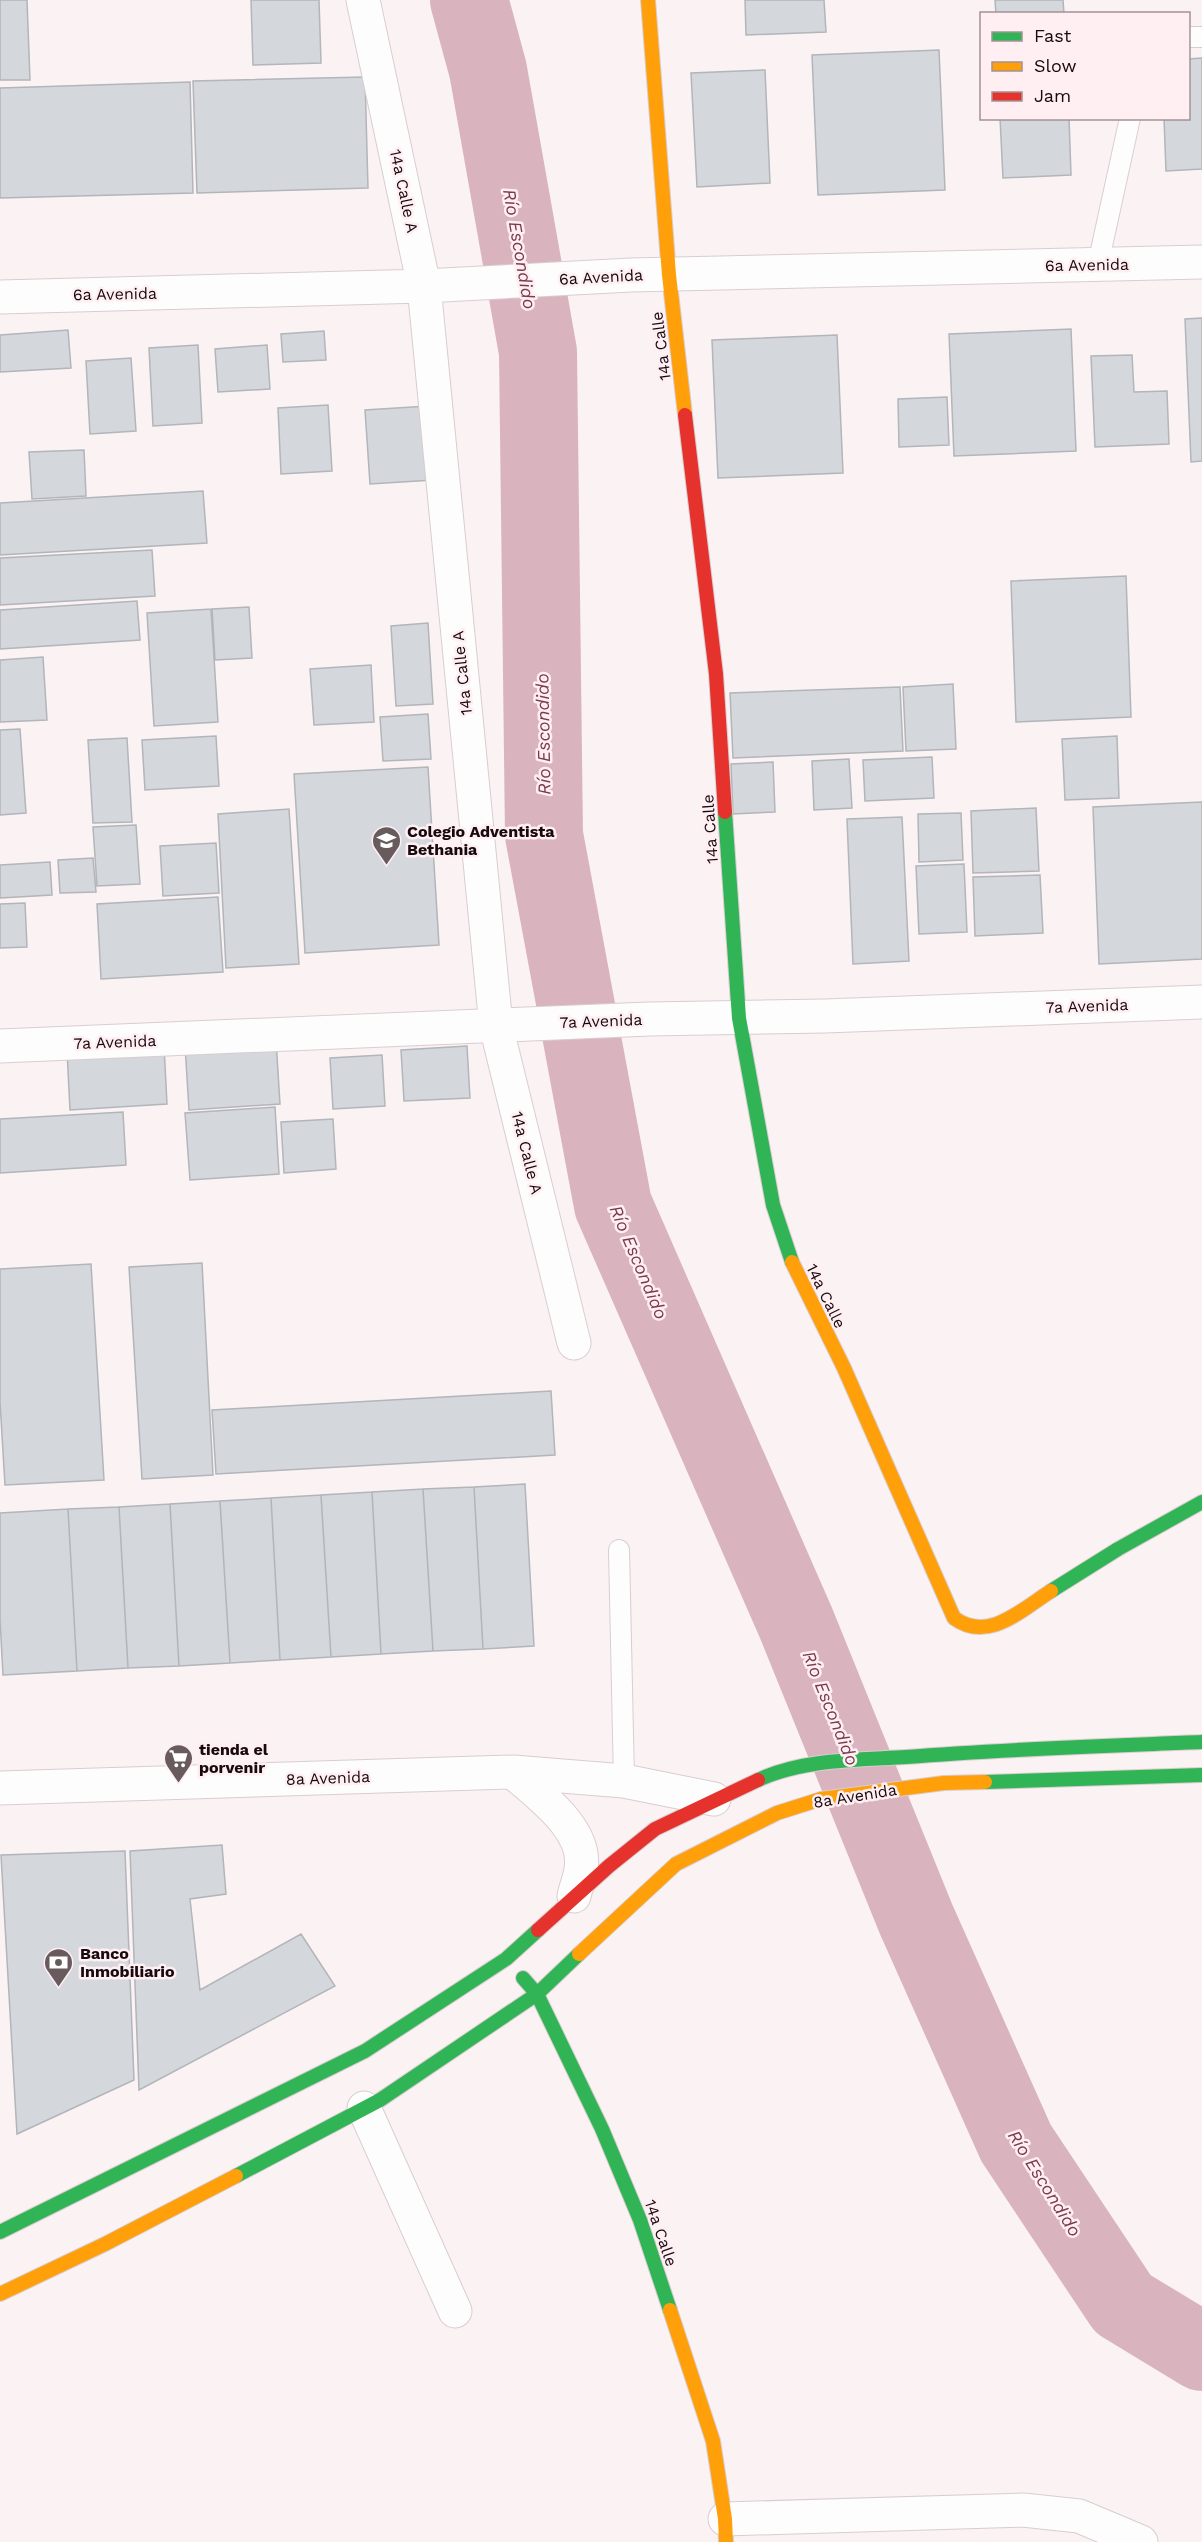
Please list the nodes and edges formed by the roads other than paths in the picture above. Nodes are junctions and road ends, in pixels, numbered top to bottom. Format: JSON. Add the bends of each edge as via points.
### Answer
{"nodes":[{"id":1,"x":363,"y":0,"type":"edge"},
{"id":2,"x":648,"y":0,"type":"edge"},
{"id":3,"x":1130,"y":120,"type":"edge"},
{"id":4,"x":1202,"y":262,"type":"edge"},
{"id":5,"x":1098,"y":264,"type":"junction"},
{"id":6,"x":669,"y":275,"type":"junction"},
{"id":7,"x":429,"y":286,"type":"junction"},
{"id":8,"x":0,"y":297,"type":"edge"},
{"id":9,"x":1202,"y":1002,"type":"edge"},
{"id":10,"x":739,"y":1018,"type":"junction"},
{"id":11,"x":496,"y":1026,"type":"junction"},
{"id":12,"x":0,"y":1046,"type":"edge"},
{"id":13,"x":574,"y":1343,"type":"dead end"},
{"id":14,"x":1202,"y":1502,"type":"edge"},
{"id":15,"x":619,"y":1550,"type":"dead end"},
{"id":16,"x":1202,"y":1743,"type":"edge"},
{"id":17,"x":513,"y":1772,"type":"junction"},
{"id":18,"x":1202,"y":1775,"type":"edge"},
{"id":19,"x":624,"y":1781,"type":"junction"},
{"id":20,"x":0,"y":1788,"type":"edge"},
{"id":21,"x":714,"y":1799,"type":"junction"},
{"id":22,"x":574,"y":1896,"type":"junction"},
{"id":23,"x":506,"y":1959,"type":"junction"},
{"id":24,"x":537,"y":1994,"type":"junction"},
{"id":25,"x":364,"y":2108,"type":"junction"},
{"id":26,"x":0,"y":2232,"type":"edge"},
{"id":27,"x":0,"y":2294,"type":"edge"},
{"id":28,"x":455,"y":2311,"type":"dead end"},
{"id":29,"x":725,"y":2530,"type":"edge"},
{"id":30,"x":1141,"y":2542,"type":"edge"}],
"edges":[{"from":1,"to":7,"type":"street","name":"14a Calle A"},
{"from":2,"to":6,"type":"main road","name":"14a Calle"},
{"from":3,"to":5,"type":"lane"},
{"from":4,"to":5,"type":"street","name":"6a Avenida"},
{"from":5,"to":6,"type":"street","name":"6a Avenida"},
{"from":6,"to":7,"type":"street","name":"6a Avenida"},
{"from":6,"to":10,"type":"main road","name":"14a Calle","via":[[716,674]]},
{"from":7,"to":8,"type":"street","name":"6a Avenida"},
{"from":7,"to":11,"type":"street","name":"14a Calle A"},
{"from":9,"to":10,"type":"street","name":"7a Avenida"},
{"from":10,"to":11,"type":"street","name":"7a Avenida"},
{"from":10,"to":14,"type":"main road","name":"14a Calle","via":[[773,1205],[794,1268],[844,1368],[954,1618],[965,1626],[981,1629],[1000,1623]]},
{"from":11,"to":12,"type":"street","name":"7a Avenida"},
{"from":11,"to":13,"type":"street","name":"14a Calle A"},
{"from":15,"to":19,"type":"lane"},
{"from":16,"to":21,"type":"main road","name":"8a Avenida","via":[[967,1752],[818,1763],[769,1774]]},
{"from":17,"to":19,"type":"street","name":"8a Avenida"},
{"from":17,"to":20,"type":"street","name":"8a Avenida"},
{"from":17,"to":22,"type":"street","via":[[571,1827],[582,1866]]},
{"from":18,"to":24,"type":"main road","name":"8a Avenida","via":[[968,1782],[821,1799],[777,1813],[675,1864]]},
{"from":19,"to":21,"type":"street","name":"8a Avenida"},
{"from":21,"to":22,"type":"main road","name":"8a Avenida","via":[[655,1829]]},
{"from":22,"to":23,"type":"main road","name":"8a Avenida"},
{"from":23,"to":24,"type":"main road","name":"14a Calle"},
{"from":23,"to":26,"type":"main road","name":"8a Avenida","via":[[365,2051]]},
{"from":24,"to":25,"type":"main road","name":"8a Avenida"},
{"from":24,"to":29,"type":"main road","name":"14a Calle","via":[[602,2129],[640,2220],[713,2441]]},
{"from":25,"to":27,"type":"main road","name":"8a Avenida","via":[[105,2244]]},
{"from":25,"to":28,"type":"street"},
{"from":29,"to":30,"type":"street","via":[[1023,2510],[1079,2516]]}]}
